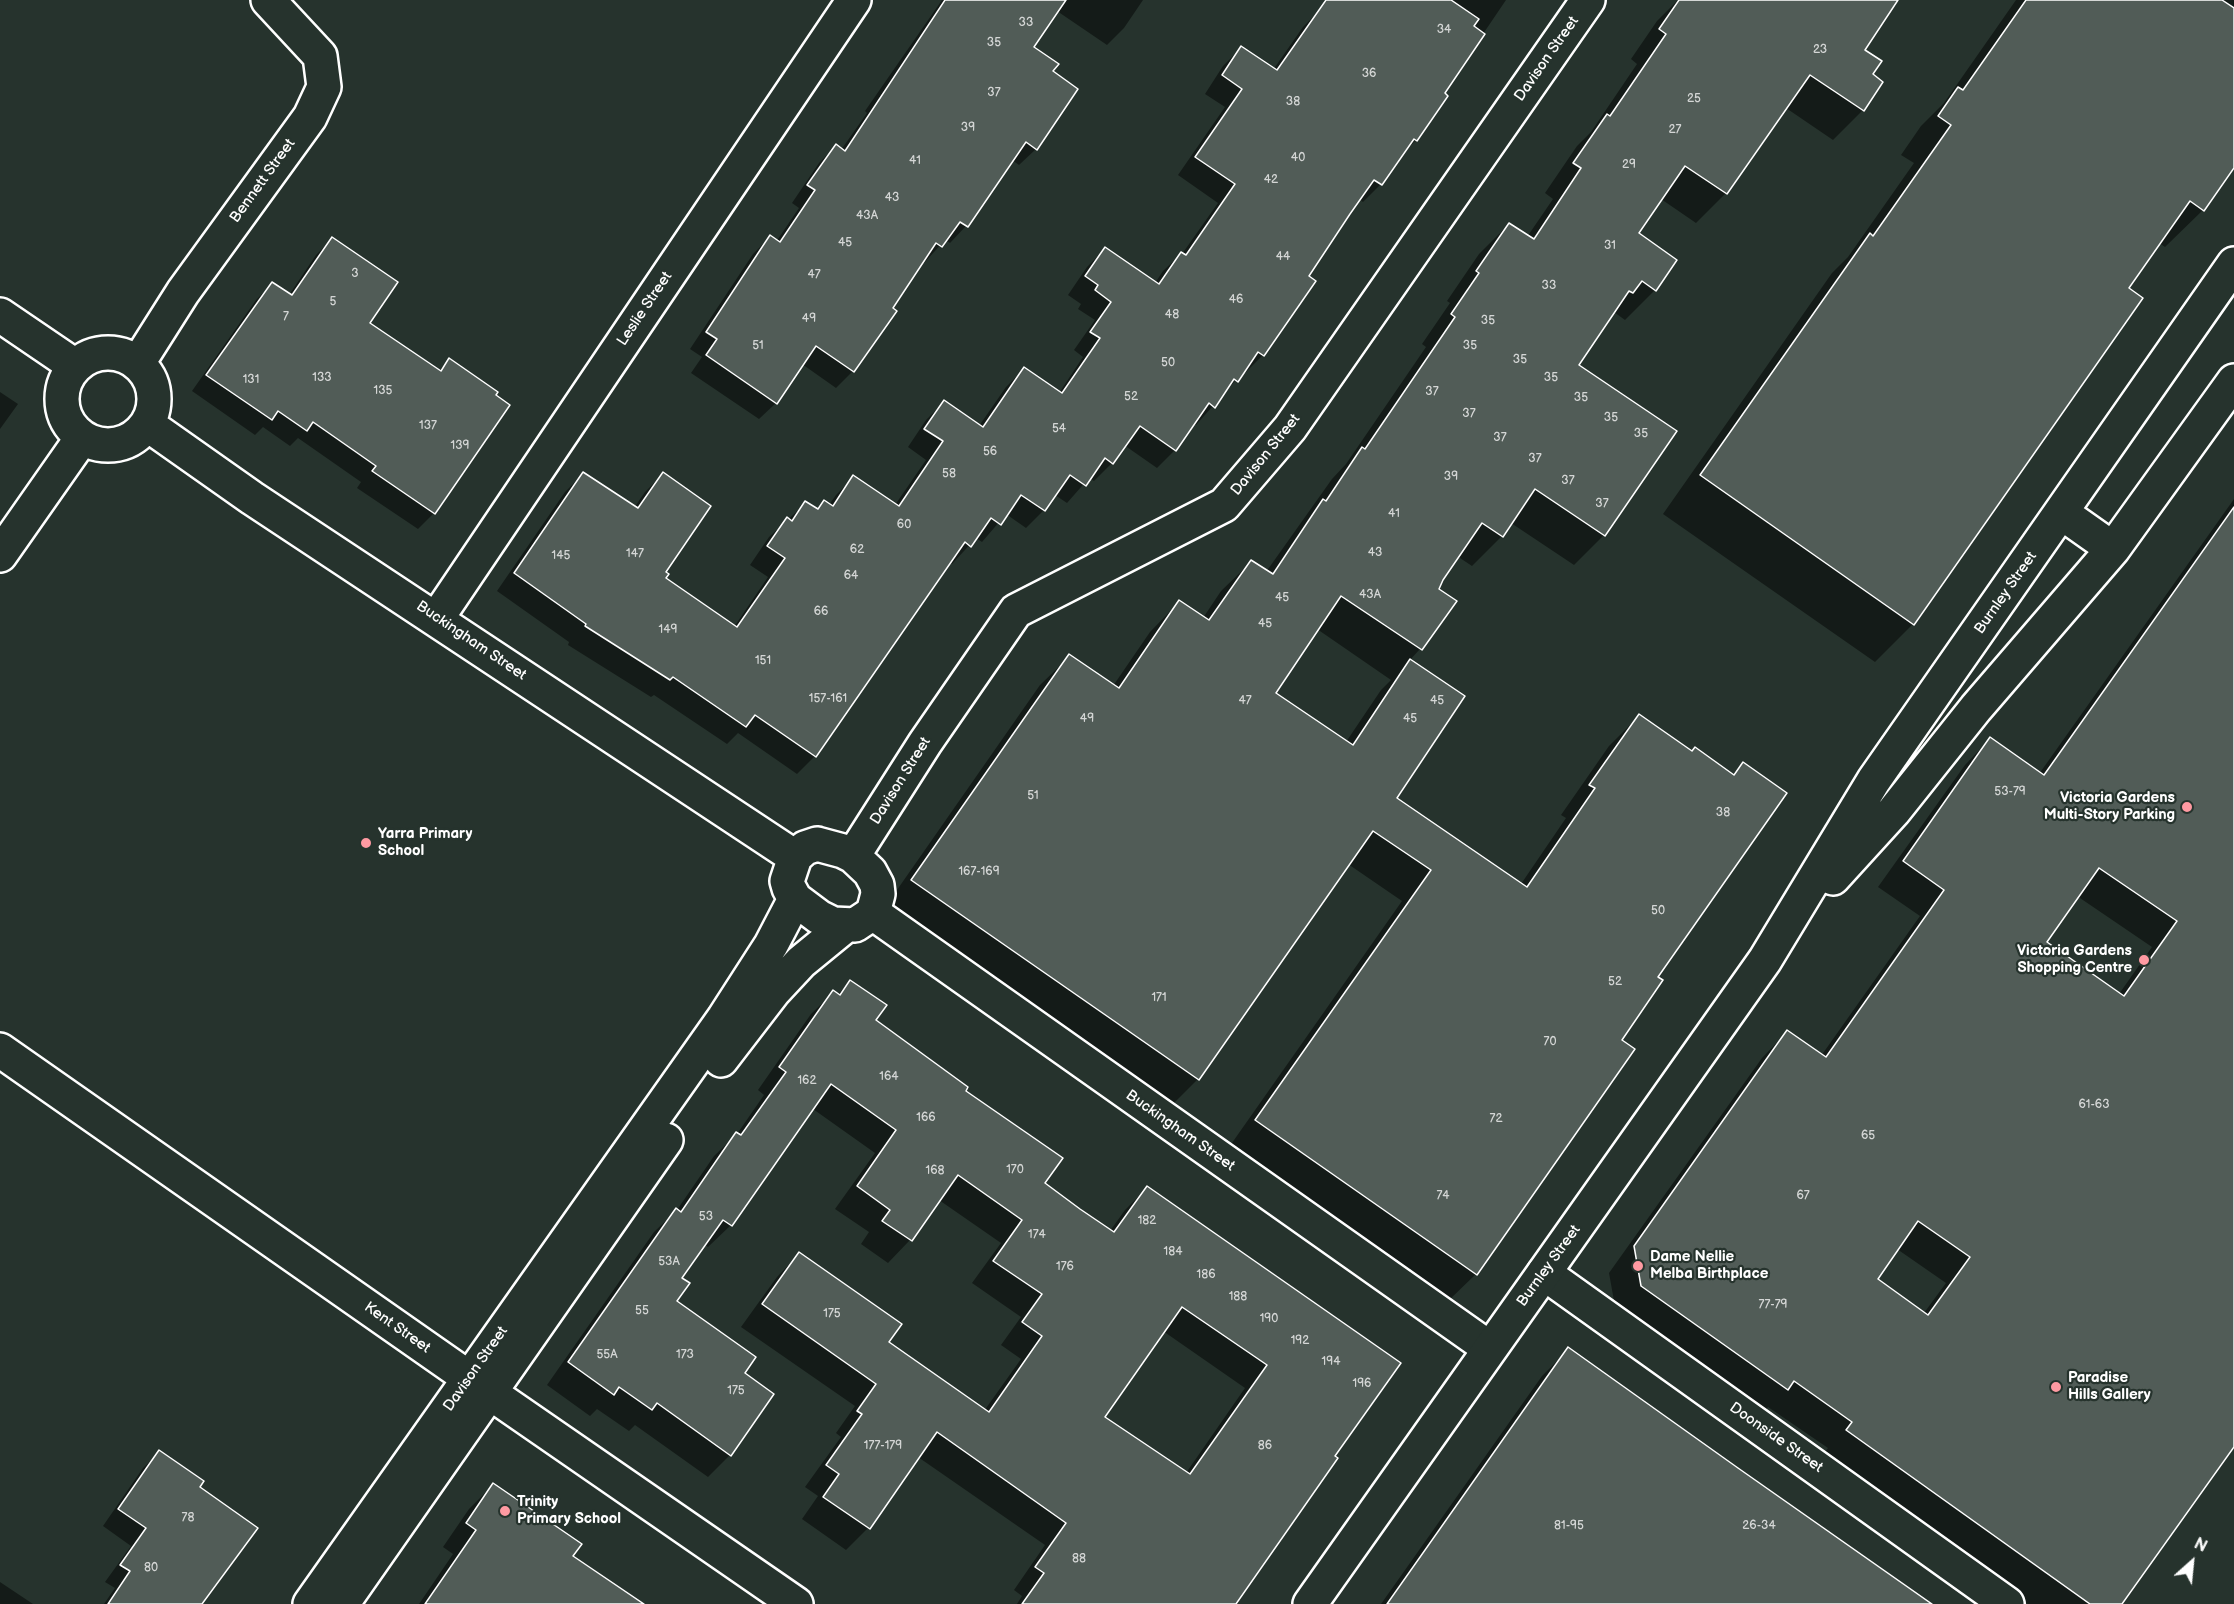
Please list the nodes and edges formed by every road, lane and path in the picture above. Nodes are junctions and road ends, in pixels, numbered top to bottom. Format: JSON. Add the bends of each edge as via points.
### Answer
{"nodes":[{"id":1,"x":268,"y":0,"type":"edge"},
{"id":2,"x":854,"y":0,"type":"edge"},
{"id":3,"x":1588,"y":0,"type":"edge"},
{"id":4,"x":2234,"y":264,"type":"edge"},
{"id":5,"x":0,"y":315,"type":"edge"},
{"id":6,"x":138,"y":363,"type":"junction"},
{"id":7,"x":75,"y":366,"type":"junction"},
{"id":8,"x":2234,"y":381,"type":"edge"},
{"id":9,"x":147,"y":424,"type":"junction"},
{"id":10,"x":82,"y":438,"type":"junction"},
{"id":11,"x":2062,"y":513,"type":"junction"},
{"id":12,"x":2113,"y":549,"type":"junction"},
{"id":13,"x":0,"y":555,"type":"edge"},
{"id":14,"x":436,"y":618,"type":"junction"},
{"id":15,"x":853,"y":856,"type":"junction"},
{"id":16,"x":795,"y":857,"type":"junction"},
{"id":17,"x":795,"y":899,"type":"junction"},
{"id":18,"x":859,"y":919,"type":"junction"},
{"id":19,"x":1786,"y":927,"type":"junction"},
{"id":20,"x":0,"y":1050,"type":"edge"},
{"id":21,"x":651,"y":1140,"type":"junction"},
{"id":22,"x":1544,"y":1273,"type":"junction"},
{"id":23,"x":1489,"y":1348,"type":"junction"},
{"id":24,"x":479,"y":1385,"type":"junction"},
{"id":25,"x":310,"y":1604,"type":"edge"},
{"id":26,"x":342,"y":1604,"type":"edge"},
{"id":27,"x":796,"y":1604,"type":"edge"},
{"id":28,"x":1310,"y":1604,"type":"edge"},
{"id":29,"x":2007,"y":1604,"type":"edge"}],
"edges":[{"from":1,"to":6,"type":"street","name":"Bennett Street","via":[[320,56],[324,87],[310,117],[183,292]]},
{"from":2,"to":14,"type":"street","name":"Leslie Street"},
{"from":3,"to":15,"type":"street","name":"Davison Street","via":[[1290,428],[1224,505],[1016,611]]},
{"from":4,"to":11,"type":"street","name":"Burnley Street"},
{"from":5,"to":7,"type":"street"},
{"from":6,"to":7,"type":"street","via":[[112,352],[99,353]]},
{"from":6,"to":9,"type":"street","via":[[153,385],[155,399]]},
{"from":7,"to":10,"type":"street","via":[[62,390],[62,403],[65,417]]},
{"from":8,"to":12,"type":"street","name":"Burnley Street"},
{"from":9,"to":10,"type":"street","via":[[137,436],[110,446]]},
{"from":9,"to":14,"type":"street","name":"Buckingham Street"},
{"from":10,"to":13,"type":"street"},
{"from":11,"to":12,"type":"street"},
{"from":11,"to":19,"type":"street","name":"Burnley Street","via":[[1874,780]]},
{"from":12,"to":19,"type":"street","name":"Burnley Street","via":[[1976,708],[1894,811]]},
{"from":14,"to":16,"type":"street","name":"Buckingham Street"},
{"from":15,"to":16,"type":"street","via":[[817,844]]},
{"from":15,"to":18,"type":"street","via":[[870,872],[878,894]]},
{"from":16,"to":17,"type":"street","via":[[787,881]]},
{"from":17,"to":18,"type":"street","via":[[833,924]]},
{"from":17,"to":21,"type":"street","name":"Davison Street"},
{"from":18,"to":21,"type":"street","name":"Davison Street","via":[[801,962]]},
{"from":18,"to":23,"type":"street","name":"Buckingham Street","via":[[1201,1146]]},
{"from":19,"to":22,"type":"street","name":"Burnley Street"},
{"from":20,"to":24,"type":"street","name":"Kent Street"},
{"from":21,"to":24,"type":"street","name":"Davison Street"},
{"from":22,"to":23,"type":"street","name":"Burnley Street"},
{"from":22,"to":29,"type":"street","name":"Doonside Street"},
{"from":23,"to":28,"type":"street","name":"Burnley Street"},
{"from":24,"to":25,"type":"street","name":"Davison Street"},
{"from":24,"to":26,"type":"street","name":"Davison Street"},
{"from":24,"to":27,"type":"street","name":"Kent Street"}]}
